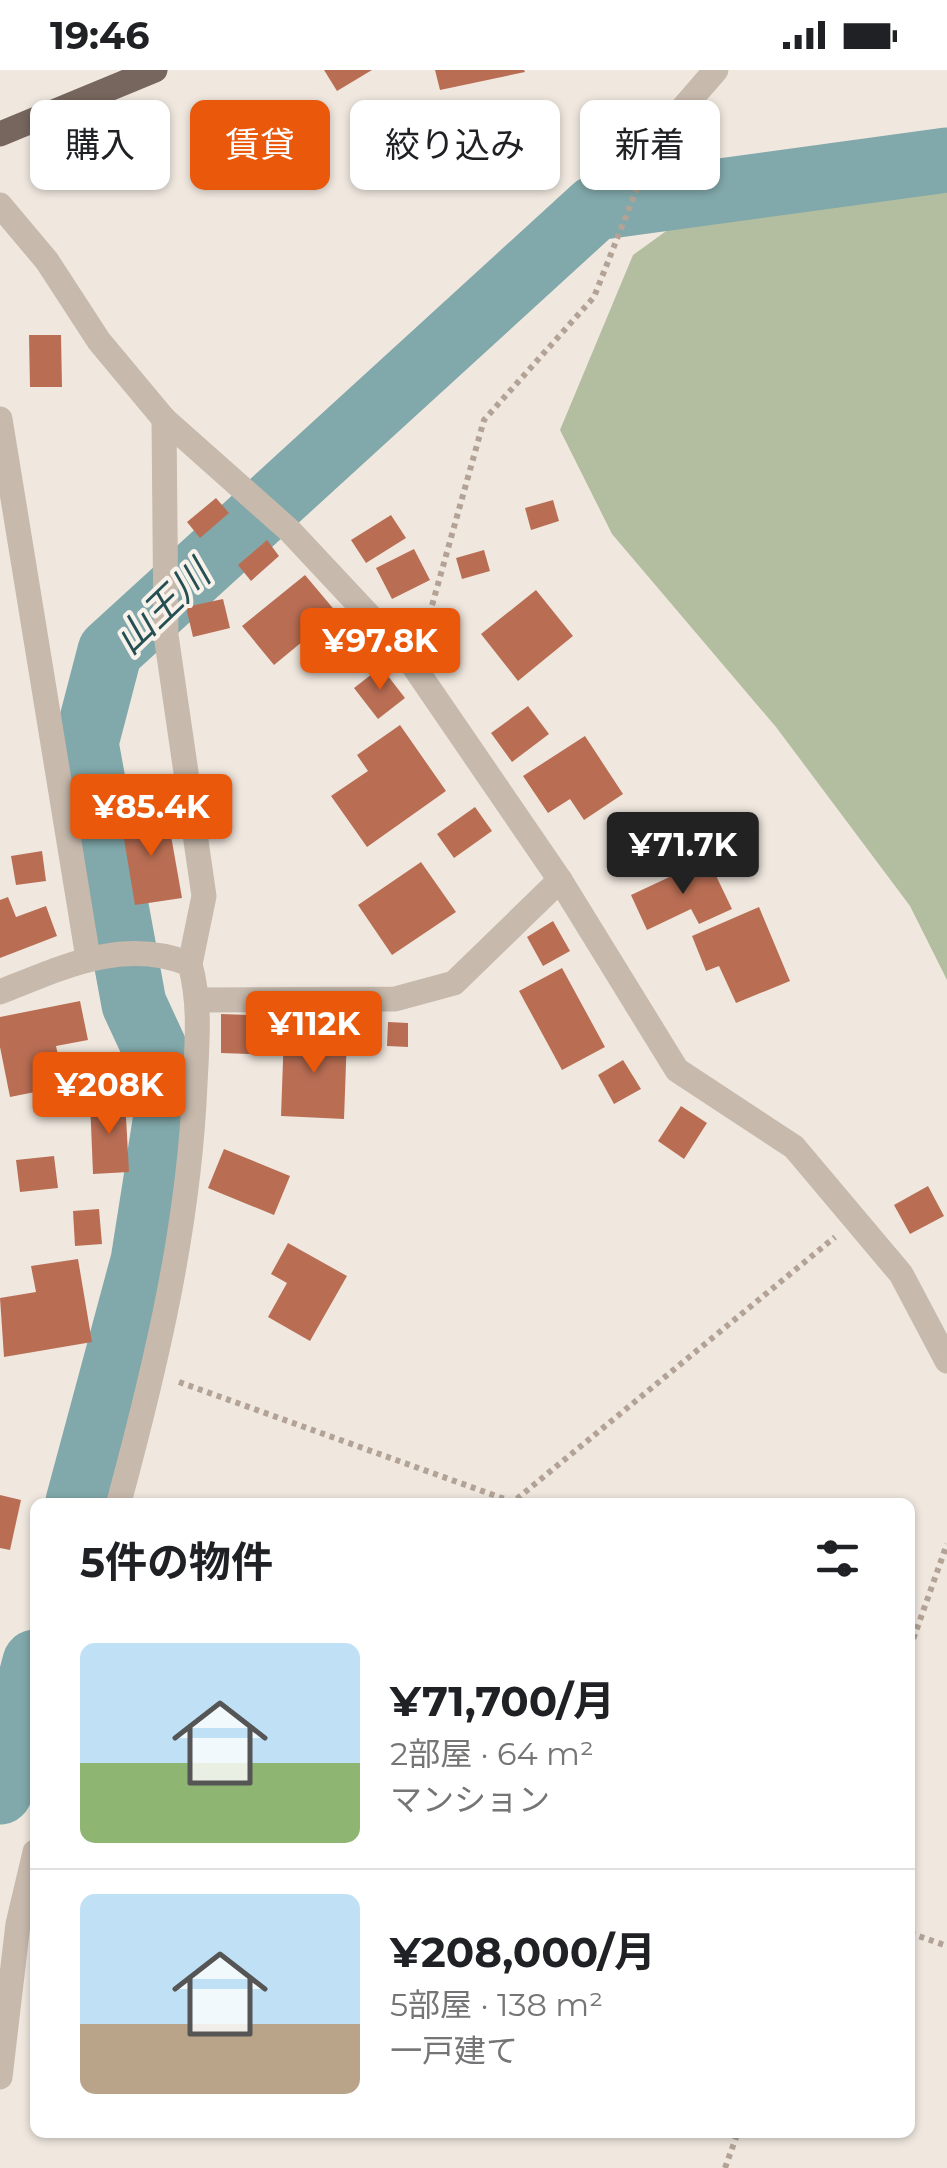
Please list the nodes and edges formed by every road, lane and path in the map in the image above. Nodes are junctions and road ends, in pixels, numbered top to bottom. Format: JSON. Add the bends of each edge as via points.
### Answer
{"nodes":[{"id":1,"x":155,"y":70,"type":"edge"},
{"id":2,"x":716,"y":70,"type":"edge"},
{"id":3,"x":690,"y":100,"type":"edge"},
{"id":4,"x":0,"y":134,"type":"edge"},
{"id":5,"x":636,"y":190,"type":"edge"},
{"id":6,"x":0,"y":204,"type":"edge"},
{"id":7,"x":0,"y":418,"type":"edge"},
{"id":8,"x":164,"y":418,"type":"junction"},
{"id":9,"x":406,"y":656,"type":"junction"},
{"id":10,"x":560,"y":880,"type":"junction"},
{"id":11,"x":90,"y":958,"type":"junction"},
{"id":12,"x":190,"y":964,"type":"junction"},
{"id":13,"x":0,"y":992,"type":"edge"},
{"id":14,"x":199,"y":1000,"type":"junction"},
{"id":15,"x":855,"y":1220,"type":"junction"},
{"id":16,"x":947,"y":1361,"type":"edge"},
{"id":17,"x":154,"y":1373,"type":"junction"},
{"id":18,"x":121,"y":1498,"type":"edge"},
{"id":19,"x":502,"y":1498,"type":"edge"},
{"id":20,"x":518,"y":1498,"type":"edge"},
{"id":21,"x":947,"y":1544,"type":"edge"},
{"id":22,"x":915,"y":1634,"type":"edge"},
{"id":23,"x":30,"y":1873,"type":"edge"},
{"id":24,"x":915,"y":1935,"type":"edge"},
{"id":25,"x":947,"y":1946,"type":"edge"},
{"id":26,"x":0,"y":2077,"type":"edge"},
{"id":27,"x":736,"y":2138,"type":"edge"},
{"id":28,"x":725,"y":2168,"type":"edge"}],
"edges":[{"from":1,"to":4,"type":"main road"},
{"from":2,"to":3,"type":"street"},
{"from":5,"to":9,"type":"path","via":[[594,297],[484,420],[430,628]]},
{"from":6,"to":8,"type":"street"},
{"from":7,"to":11,"type":"street"},
{"from":8,"to":9,"type":"street","via":[[290,531]]},
{"from":8,"to":12,"type":"street","via":[[166,635],[204,896]]},
{"from":9,"to":10,"type":"street"},
{"from":10,"to":14,"type":"street","via":[[454,983],[394,1000]]},
{"from":10,"to":15,"type":"street","via":[[678,1070],[794,1148]]},
{"from":11,"to":12,"type":"street","via":[[161,952]]},
{"from":11,"to":13,"type":"street"},
{"from":12,"to":14,"type":"street"},
{"from":14,"to":17,"type":"street","via":[[192,1174]]},
{"from":15,"to":16,"type":"street","via":[[901,1274]]},
{"from":15,"to":20,"type":"path"},
{"from":17,"to":18,"type":"street"},
{"from":17,"to":19,"type":"path"},
{"from":21,"to":22,"type":"path"},
{"from":23,"to":26,"type":"street"},
{"from":24,"to":25,"type":"path"},
{"from":27,"to":28,"type":"path"}]}
